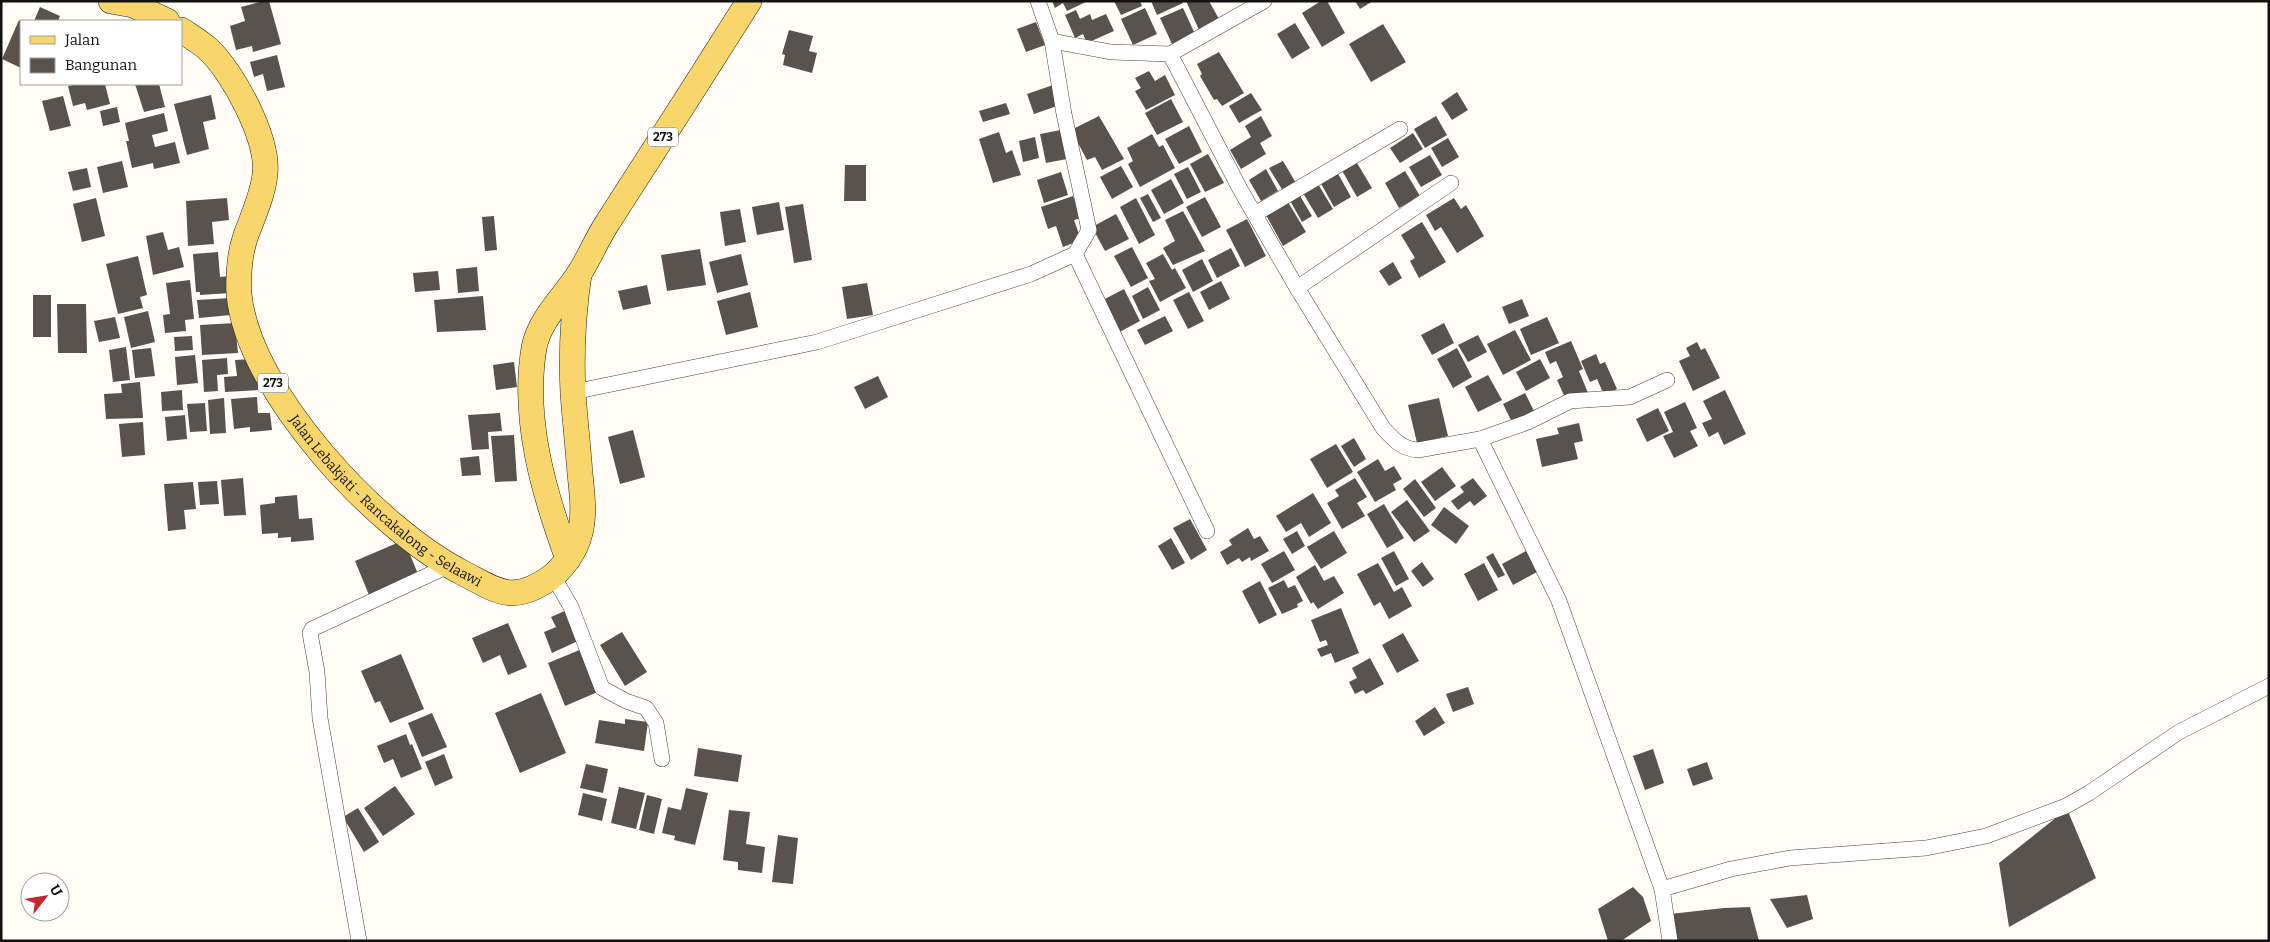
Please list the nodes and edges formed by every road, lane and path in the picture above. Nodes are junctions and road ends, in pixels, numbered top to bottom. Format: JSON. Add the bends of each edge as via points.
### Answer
{"nodes":[{"id":1,"x":749,"y":1,"type":"edge"},
{"id":2,"x":1038,"y":1,"type":"edge"},
{"id":3,"x":1264,"y":1,"type":"edge"},
{"id":4,"x":125,"y":3,"type":"edge"},
{"id":5,"x":165,"y":20,"type":"edge"},
{"id":6,"x":182,"y":31,"type":"edge"},
{"id":7,"x":1052,"y":42,"type":"junction"},
{"id":8,"x":1170,"y":54,"type":"junction"},
{"id":9,"x":1400,"y":129,"type":"dead end"},
{"id":10,"x":1451,"y":183,"type":"dead end"},
{"id":11,"x":1255,"y":214,"type":"junction"},
{"id":12,"x":1075,"y":254,"type":"junction"},
{"id":13,"x":579,"y":274,"type":"junction"},
{"id":14,"x":1297,"y":288,"type":"junction"},
{"id":15,"x":1667,"y":380,"type":"dead end"},
{"id":16,"x":573,"y":392,"type":"junction"},
{"id":17,"x":1480,"y":440,"type":"junction"},
{"id":18,"x":1207,"y":531,"type":"dead end"},
{"id":19,"x":448,"y":566,"type":"junction"},
{"id":20,"x":560,"y":568,"type":"junction"},
{"id":21,"x":2269,"y":686,"type":"edge"},
{"id":22,"x":662,"y":759,"type":"dead end"},
{"id":23,"x":1662,"y":889,"type":"junction"},
{"id":24,"x":359,"y":941,"type":"edge"},
{"id":25,"x":1670,"y":941,"type":"edge"}],
"edges":[{"from":1,"to":13,"type":"main road","number":"273","via":[[605,227]]},
{"from":2,"to":7,"type":"street"},
{"from":3,"to":8,"type":"street"},
{"from":4,"to":5,"type":"main road"},
{"from":6,"to":19,"type":"main road","name":"Jalan Lebakjati - Rancakalong - Selaawi","number":"273","via":[[209,50],[224,71],[246,105],[265,150],[266,175],[239,262],[239,294],[252,345],[290,411],[342,478],[368,504]]},
{"from":7,"to":8,"type":"street","via":[[1111,52]]},
{"from":7,"to":12,"type":"street","via":[[1064,114],[1090,230]]},
{"from":8,"to":11,"type":"street"},
{"from":9,"to":11,"type":"street"},
{"from":10,"to":14,"type":"street"},
{"from":11,"to":14,"type":"street"},
{"from":12,"to":16,"type":"street","via":[[1031,274],[817,342]]},
{"from":12,"to":18,"type":"street"},
{"from":13,"to":16,"type":"main road","number":"273","via":[[573,325]]},
{"from":13,"to":20,"type":"main road","number":"273","via":[[559,299],[538,339],[530,383],[533,428],[554,520]]},
{"from":14,"to":17,"type":"street","via":[[1384,428],[1396,442],[1418,450]]},
{"from":15,"to":17,"type":"street","via":[[1630,397],[1570,401],[1528,422]]},
{"from":16,"to":20,"type":"main road","number":"273","via":[[583,518],[580,536]]},
{"from":17,"to":23,"type":"street","via":[[1559,601]]},
{"from":19,"to":20,"type":"main road","name":"Jalan Lebakjati - Rancakalong - Selaawi","number":"273","via":[[503,593],[520,593],[535,588]]},
{"from":19,"to":24,"type":"street","via":[[312,629],[310,633],[320,718]]},
{"from":20,"to":22,"type":"street","via":[[571,607],[602,688],[646,708],[656,723]]},
{"from":21,"to":23,"type":"street","via":[[2179,732],[2066,806],[1986,836],[1926,848],[1790,858],[1732,869]]},
{"from":23,"to":25,"type":"street"}]}
